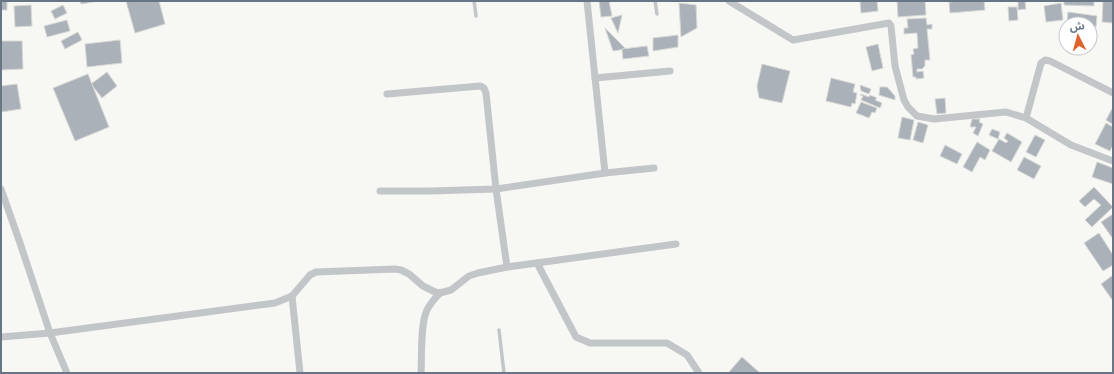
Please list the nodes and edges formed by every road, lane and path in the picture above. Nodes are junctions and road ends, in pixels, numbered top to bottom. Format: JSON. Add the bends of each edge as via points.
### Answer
{"nodes":[{"id":1,"x":474,"y":1,"type":"edge"},
{"id":2,"x":587,"y":1,"type":"edge"},
{"id":3,"x":655,"y":1,"type":"edge"},
{"id":4,"x":729,"y":1,"type":"edge"},
{"id":5,"x":657,"y":14,"type":"dead end"},
{"id":6,"x":476,"y":16,"type":"dead end"},
{"id":7,"x":670,"y":71,"type":"dead end"},
{"id":8,"x":595,"y":78,"type":"junction"},
{"id":9,"x":1113,"y":93,"type":"edge"},
{"id":10,"x":387,"y":94,"type":"dead end"},
{"id":11,"x":1026,"y":118,"type":"junction"},
{"id":12,"x":1113,"y":161,"type":"edge"},
{"id":13,"x":654,"y":168,"type":"dead end"},
{"id":14,"x":605,"y":173,"type":"junction"},
{"id":15,"x":1,"y":189,"type":"edge"},
{"id":16,"x":496,"y":189,"type":"junction"},
{"id":17,"x":380,"y":191,"type":"dead end"},
{"id":18,"x":676,"y":244,"type":"dead end"},
{"id":19,"x":537,"y":263,"type":"junction"},
{"id":20,"x":507,"y":267,"type":"junction"},
{"id":21,"x":440,"y":293,"type":"junction"},
{"id":22,"x":292,"y":296,"type":"junction"},
{"id":23,"x":499,"y":330,"type":"dead end"},
{"id":24,"x":50,"y":333,"type":"junction"},
{"id":25,"x":1,"y":337,"type":"edge"},
{"id":26,"x":67,"y":373,"type":"edge"},
{"id":27,"x":300,"y":373,"type":"edge"},
{"id":28,"x":421,"y":373,"type":"edge"},
{"id":29,"x":504,"y":373,"type":"edge"},
{"id":30,"x":699,"y":373,"type":"edge"}],
"edges":[{"from":1,"to":6,"type":"lane"},
{"from":2,"to":8,"type":"street"},
{"from":3,"to":5,"type":"lane"},
{"from":4,"to":11,"type":"street","via":[[793,40],[888,23],[891,26],[895,66],[904,100],[917,116],[934,119],[1006,112]]},
{"from":7,"to":8,"type":"street"},
{"from":8,"to":14,"type":"street"},
{"from":9,"to":11,"type":"street","via":[[1046,60],[1041,63]]},
{"from":10,"to":16,"type":"street","via":[[480,86],[484,88]]},
{"from":11,"to":12,"type":"street","via":[[1072,145]]},
{"from":13,"to":14,"type":"street"},
{"from":14,"to":16,"type":"street"},
{"from":15,"to":24,"type":"street"},
{"from":16,"to":17,"type":"street"},
{"from":16,"to":20,"type":"street"},
{"from":18,"to":19,"type":"street"},
{"from":19,"to":20,"type":"street"},
{"from":19,"to":30,"type":"street","via":[[576,336],[590,343],[667,343],[687,355]]},
{"from":20,"to":21,"type":"street","via":[[469,276],[451,290]]},
{"from":21,"to":22,"type":"street","via":[[423,286],[409,274],[395,269],[316,272],[310,275]]},
{"from":21,"to":28,"type":"street","via":[[426,311]]},
{"from":22,"to":24,"type":"street","via":[[275,303]]},
{"from":22,"to":27,"type":"street"},
{"from":23,"to":29,"type":"lane"},
{"from":24,"to":25,"type":"street"},
{"from":24,"to":26,"type":"street"}]}
